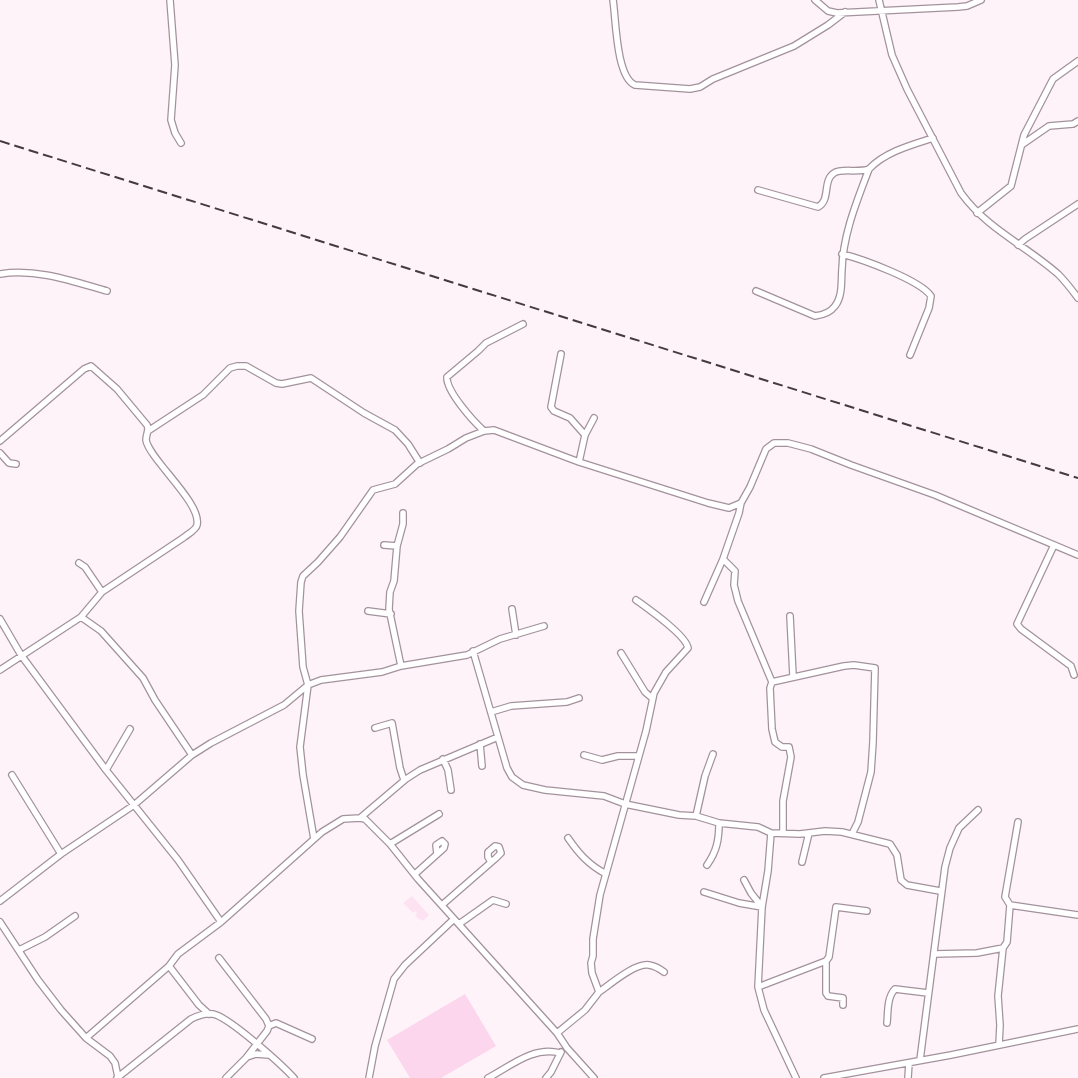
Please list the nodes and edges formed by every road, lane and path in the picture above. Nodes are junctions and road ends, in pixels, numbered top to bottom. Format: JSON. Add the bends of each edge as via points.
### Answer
{"nodes":[{"id":1,"x":170,"y":0,"type":"edge"},
{"id":2,"x":613,"y":0,"type":"edge"},
{"id":3,"x":815,"y":0,"type":"edge"},
{"id":4,"x":879,"y":0,"type":"edge"},
{"id":5,"x":982,"y":0,"type":"edge"},
{"id":6,"x":881,"y":11,"type":"junction"},
{"id":7,"x":845,"y":12,"type":"junction"},
{"id":8,"x":1078,"y":60,"type":"edge"},
{"id":9,"x":1078,"y":122,"type":"edge"},
{"id":10,"x":933,"y":138,"type":"junction"},
{"id":11,"x":181,"y":143,"type":"dead end"},
{"id":12,"x":1023,"y":144,"type":"junction"},
{"id":13,"x":869,"y":169,"type":"junction"},
{"id":14,"x":758,"y":190,"type":"dead end"},
{"id":15,"x":1078,"y":204,"type":"edge"},
{"id":16,"x":977,"y":213,"type":"junction"},
{"id":17,"x":1018,"y":245,"type":"junction"},
{"id":18,"x":842,"y":254,"type":"junction"},
{"id":19,"x":0,"y":274,"type":"edge"},
{"id":20,"x":107,"y":291,"type":"dead end"},
{"id":21,"x":756,"y":291,"type":"dead end"},
{"id":22,"x":1078,"y":298,"type":"edge"},
{"id":23,"x":523,"y":324,"type":"dead end"},
{"id":24,"x":561,"y":354,"type":"dead end"},
{"id":25,"x":910,"y":355,"type":"dead end"},
{"id":26,"x":594,"y":418,"type":"dead end"},
{"id":27,"x":148,"y":431,"type":"junction"},
{"id":28,"x":484,"y":431,"type":"junction"},
{"id":29,"x":585,"y":435,"type":"junction"},
{"id":30,"x":0,"y":441,"type":"edge"},
{"id":31,"x":0,"y":453,"type":"edge"},
{"id":32,"x":579,"y":462,"type":"junction"},
{"id":33,"x":420,"y":463,"type":"junction"},
{"id":34,"x":16,"y":464,"type":"dead end"},
{"id":35,"x":740,"y":503,"type":"junction"},
{"id":36,"x":403,"y":513,"type":"dead end"},
{"id":37,"x":384,"y":545,"type":"dead end"},
{"id":38,"x":1054,"y":545,"type":"junction"},
{"id":39,"x":397,"y":546,"type":"junction"},
{"id":40,"x":1078,"y":555,"type":"edge"},
{"id":41,"x":723,"y":559,"type":"junction"},
{"id":42,"x":79,"y":563,"type":"dead end"},
{"id":43,"x":102,"y":592,"type":"junction"},
{"id":44,"x":636,"y":600,"type":"dead end"},
{"id":45,"x":704,"y":602,"type":"dead end"},
{"id":46,"x":512,"y":609,"type":"dead end"},
{"id":47,"x":368,"y":611,"type":"dead end"},
{"id":48,"x":391,"y":614,"type":"junction"},
{"id":49,"x":790,"y":616,"type":"dead end"},
{"id":50,"x":81,"y":617,"type":"junction"},
{"id":51,"x":0,"y":618,"type":"edge"},
{"id":52,"x":544,"y":626,"type":"dead end"},
{"id":53,"x":516,"y":635,"type":"junction"},
{"id":54,"x":473,"y":651,"type":"junction"},
{"id":55,"x":621,"y":653,"type":"dead end"},
{"id":56,"x":21,"y":655,"type":"junction"},
{"id":57,"x":401,"y":666,"type":"junction"},
{"id":58,"x":0,"y":670,"type":"edge"},
{"id":59,"x":1074,"y":674,"type":"dead end"},
{"id":60,"x":793,"y":676,"type":"junction"},
{"id":61,"x":772,"y":682,"type":"junction"},
{"id":62,"x":308,"y":685,"type":"junction"},
{"id":63,"x":579,"y":698,"type":"dead end"},
{"id":64,"x":652,"y":698,"type":"junction"},
{"id":65,"x":491,"y":712,"type":"junction"},
{"id":66,"x":375,"y":728,"type":"dead end"},
{"id":67,"x":130,"y":729,"type":"dead end"},
{"id":68,"x":498,"y":738,"type":"junction"},
{"id":69,"x":480,"y":744,"type":"junction"},
{"id":70,"x":713,"y":754,"type":"dead end"},
{"id":71,"x":192,"y":755,"type":"junction"},
{"id":72,"x":584,"y":755,"type":"dead end"},
{"id":73,"x":638,"y":756,"type":"junction"},
{"id":74,"x":443,"y":759,"type":"junction"},
{"id":75,"x":482,"y":766,"type":"dead end"},
{"id":76,"x":106,"y":770,"type":"junction"},
{"id":77,"x":12,"y":775,"type":"dead end"},
{"id":78,"x":404,"y":780,"type":"junction"},
{"id":79,"x":450,"y":790,"type":"dead end"},
{"id":80,"x":625,"y":804,"type":"junction"},
{"id":81,"x":134,"y":805,"type":"junction"},
{"id":82,"x":978,"y":810,"type":"dead end"},
{"id":83,"x":439,"y":814,"type":"dead end"},
{"id":84,"x":696,"y":816,"type":"junction"},
{"id":85,"x":360,"y":818,"type":"junction"},
{"id":86,"x":1018,"y":822,"type":"dead end"},
{"id":87,"x":719,"y":823,"type":"junction"},
{"id":88,"x":783,"y":832,"type":"junction"},
{"id":89,"x":771,"y":833,"type":"junction"},
{"id":90,"x":809,"y":833,"type":"junction"},
{"id":91,"x":852,"y":834,"type":"junction"},
{"id":92,"x":568,"y":838,"type":"dead end"},
{"id":93,"x":314,"y":839,"type":"junction"},
{"id":94,"x":390,"y":844,"type":"junction"},
{"id":95,"x":61,"y":854,"type":"junction"},
{"id":96,"x":437,"y":854,"type":"dead end"},
{"id":97,"x":492,"y":862,"type":"dead end"},
{"id":98,"x":802,"y":862,"type":"dead end"},
{"id":99,"x":707,"y":865,"type":"dead end"},
{"id":100,"x":415,"y":874,"type":"junction"},
{"id":101,"x":606,"y":874,"type":"junction"},
{"id":102,"x":744,"y":880,"type":"dead end"},
{"id":103,"x":940,"y":891,"type":"junction"},
{"id":104,"x":704,"y":892,"type":"dead end"},
{"id":105,"x":0,"y":901,"type":"edge"},
{"id":106,"x":506,"y":904,"type":"dead end"},
{"id":107,"x":442,"y":905,"type":"junction"},
{"id":108,"x":1010,"y":905,"type":"junction"},
{"id":109,"x":762,"y":907,"type":"junction"},
{"id":110,"x":867,"y":911,"type":"dead end"},
{"id":111,"x":1078,"y":915,"type":"edge"},
{"id":112,"x":75,"y":916,"type":"dead end"},
{"id":113,"x":454,"y":919,"type":"junction"},
{"id":114,"x":0,"y":922,"type":"edge"},
{"id":115,"x":221,"y":922,"type":"junction"},
{"id":116,"x":459,"y":924,"type":"junction"},
{"id":117,"x":1003,"y":948,"type":"junction"},
{"id":118,"x":19,"y":950,"type":"junction"},
{"id":119,"x":934,"y":954,"type":"junction"},
{"id":120,"x":219,"y":958,"type":"dead end"},
{"id":121,"x":826,"y":960,"type":"junction"},
{"id":122,"x":170,"y":966,"type":"junction"},
{"id":123,"x":664,"y":972,"type":"dead end"},
{"id":124,"x":758,"y":987,"type":"junction"},
{"id":125,"x":600,"y":992,"type":"junction"},
{"id":126,"x":928,"y":993,"type":"junction"},
{"id":127,"x":199,"y":1005,"type":"junction"},
{"id":128,"x":843,"y":1005,"type":"dead end"},
{"id":129,"x":209,"y":1014,"type":"junction"},
{"id":130,"x":195,"y":1017,"type":"junction"},
{"id":131,"x":887,"y":1023,"type":"dead end"},
{"id":132,"x":269,"y":1026,"type":"junction"},
{"id":133,"x":1078,"y":1029,"type":"edge"},
{"id":134,"x":557,"y":1033,"type":"junction"},
{"id":135,"x":86,"y":1038,"type":"junction"},
{"id":136,"x":312,"y":1039,"type":"dead end"},
{"id":137,"x":257,"y":1044,"type":"junction"},
{"id":138,"x":999,"y":1045,"type":"junction"},
{"id":139,"x":567,"y":1048,"type":"junction"},
{"id":140,"x":560,"y":1053,"type":"junction"},
{"id":141,"x":269,"y":1055,"type":"junction"},
{"id":142,"x":246,"y":1058,"type":"junction"},
{"id":143,"x":920,"y":1060,"type":"junction"},
{"id":144,"x":115,"y":1063,"type":"junction"},
{"id":145,"x":909,"y":1063,"type":"junction"},
{"id":146,"x":131,"y":1065,"type":"junction"},
{"id":147,"x":117,"y":1078,"type":"edge"},
{"id":148,"x":226,"y":1078,"type":"edge"},
{"id":149,"x":294,"y":1078,"type":"edge"},
{"id":150,"x":369,"y":1078,"type":"edge"},
{"id":151,"x":488,"y":1078,"type":"edge"},
{"id":152,"x":546,"y":1078,"type":"edge"},
{"id":153,"x":594,"y":1078,"type":"edge"},
{"id":154,"x":796,"y":1078,"type":"edge"},
{"id":155,"x":824,"y":1078,"type":"edge"},
{"id":156,"x":908,"y":1078,"type":"edge"}],
"edges":[{"from":1,"to":11,"type":"street","via":[[176,65],[171,120]]},
{"from":2,"to":7,"type":"street","via":[[620,57],[628,80],[635,85],[690,89],[794,46]]},
{"from":3,"to":7,"type":"street","via":[[828,11]]},
{"from":4,"to":6,"type":"street"},
{"from":5,"to":6,"type":"street","via":[[958,7]]},
{"from":6,"to":7,"type":"street"},
{"from":6,"to":10,"type":"street","via":[[892,55]]},
{"from":8,"to":12,"type":"street","via":[[1053,79],[1024,135]]},
{"from":9,"to":12,"type":"street","via":[[1049,126]]},
{"from":10,"to":13,"type":"street","via":[[904,148]]},
{"from":10,"to":16,"type":"street","via":[[960,193]]},
{"from":12,"to":16,"type":"street","via":[[1010,186]]},
{"from":13,"to":14,"type":"street","via":[[832,174],[828,178],[824,200],[818,207]]},
{"from":13,"to":18,"type":"street"},
{"from":15,"to":17,"type":"street"},
{"from":16,"to":17,"type":"street"},
{"from":17,"to":22,"type":"street","via":[[1058,274]]},
{"from":18,"to":21,"type":"street","via":[[840,296],[836,305],[823,315],[816,316]]},
{"from":18,"to":25,"type":"street","via":[[887,270],[929,293],[929,308]]},
{"from":19,"to":20,"type":"street","via":[[27,272]]},
{"from":23,"to":28,"type":"street","via":[[486,343],[446,377],[454,394]]},
{"from":24,"to":29,"type":"street","via":[[551,407],[570,418]]},
{"from":26,"to":29,"type":"street"},
{"from":27,"to":30,"type":"street","via":[[130,404],[91,366]]},
{"from":27,"to":33,"type":"street","via":[[203,395],[230,368],[246,366],[276,383],[290,384],[311,378],[395,430]]},
{"from":27,"to":43,"type":"street","via":[[148,444],[177,482],[197,518],[197,526]]},
{"from":28,"to":32,"type":"street","via":[[494,430]]},
{"from":28,"to":33,"type":"street"},
{"from":29,"to":32,"type":"street"},
{"from":31,"to":34,"type":"street","via":[[9,463]]},
{"from":32,"to":35,"type":"street","via":[[724,507]]},
{"from":33,"to":62,"type":"street","via":[[395,484],[373,490],[340,537],[303,576],[299,611],[303,666]]},
{"from":35,"to":38,"type":"street","via":[[766,450],[774,443],[788,443],[935,495]]},
{"from":35,"to":41,"type":"street"},
{"from":36,"to":39,"type":"street"},
{"from":37,"to":39,"type":"street"},
{"from":38,"to":40,"type":"street"},
{"from":38,"to":59,"type":"street","via":[[1017,624],[1032,639],[1071,666]]},
{"from":39,"to":48,"type":"street","via":[[390,592]]},
{"from":41,"to":45,"type":"street"},
{"from":41,"to":61,"type":"street","via":[[735,571],[738,601]]},
{"from":42,"to":43,"type":"street"},
{"from":43,"to":50,"type":"street"},
{"from":44,"to":64,"type":"street","via":[[665,621],[688,648],[666,672]]},
{"from":46,"to":53,"type":"street"},
{"from":47,"to":48,"type":"street"},
{"from":48,"to":57,"type":"street"},
{"from":49,"to":60,"type":"street"},
{"from":50,"to":56,"type":"street"},
{"from":50,"to":71,"type":"street","via":[[101,631],[143,678]]},
{"from":51,"to":56,"type":"street"},
{"from":52,"to":53,"type":"street"},
{"from":53,"to":54,"type":"street"},
{"from":54,"to":57,"type":"street"},
{"from":54,"to":65,"type":"street"},
{"from":55,"to":64,"type":"street","via":[[644,692]]},
{"from":56,"to":58,"type":"street"},
{"from":56,"to":76,"type":"street"},
{"from":57,"to":62,"type":"street"},
{"from":60,"to":61,"type":"street"},
{"from":60,"to":91,"type":"street","via":[[849,666],[875,668],[871,772]]},
{"from":61,"to":88,"type":"street","via":[[775,742],[789,747],[791,757]]},
{"from":62,"to":71,"type":"street","via":[[284,706]]},
{"from":62,"to":93,"type":"street","via":[[300,746]]},
{"from":63,"to":65,"type":"street","via":[[567,702],[511,706]]},
{"from":64,"to":73,"type":"street"},
{"from":65,"to":68,"type":"street"},
{"from":66,"to":78,"type":"street","via":[[392,723]]},
{"from":67,"to":76,"type":"street"},
{"from":68,"to":69,"type":"street"},
{"from":68,"to":80,"type":"street","via":[[507,768],[512,777],[523,785],[604,796]]},
{"from":69,"to":74,"type":"street"},
{"from":69,"to":75,"type":"street"},
{"from":70,"to":84,"type":"street"},
{"from":71,"to":81,"type":"street"},
{"from":72,"to":73,"type":"street","via":[[602,760]]},
{"from":73,"to":80,"type":"street"},
{"from":74,"to":78,"type":"street"},
{"from":74,"to":79,"type":"street"},
{"from":76,"to":81,"type":"street"},
{"from":77,"to":95,"type":"street"},
{"from":78,"to":85,"type":"street"},
{"from":80,"to":84,"type":"street"},
{"from":80,"to":101,"type":"street"},
{"from":81,"to":95,"type":"street"},
{"from":81,"to":115,"type":"street"},
{"from":82,"to":103,"type":"street","via":[[955,836]]},
{"from":83,"to":94,"type":"street"},
{"from":84,"to":87,"type":"street"},
{"from":85,"to":93,"type":"street","via":[[343,819]]},
{"from":85,"to":94,"type":"street","via":[[365,819]]},
{"from":86,"to":108,"type":"street","via":[[1005,897]]},
{"from":87,"to":89,"type":"street","via":[[758,827]]},
{"from":87,"to":99,"type":"street","via":[[719,839],[714,856]]},
{"from":88,"to":89,"type":"street"},
{"from":88,"to":90,"type":"street"},
{"from":89,"to":109,"type":"street"},
{"from":90,"to":91,"type":"street"},
{"from":90,"to":98,"type":"street"},
{"from":91,"to":103,"type":"street","via":[[890,844],[897,855],[900,880],[907,885]]},
{"from":92,"to":101,"type":"street","via":[[584,860]]},
{"from":93,"to":115,"type":"street"},
{"from":94,"to":100,"type":"street"},
{"from":95,"to":105,"type":"street"},
{"from":96,"to":100,"type":"street"},
{"from":97,"to":107,"type":"street"},
{"from":100,"to":107,"type":"street"},
{"from":101,"to":125,"type":"street","via":[[591,963]]},
{"from":102,"to":109,"type":"street"},
{"from":103,"to":119,"type":"street"},
{"from":104,"to":109,"type":"street"},
{"from":106,"to":116,"type":"street","via":[[493,900]]},
{"from":107,"to":113,"type":"street"},
{"from":108,"to":111,"type":"street"},
{"from":108,"to":117,"type":"street","via":[[1007,942]]},
{"from":109,"to":124,"type":"street"},
{"from":110,"to":121,"type":"street","via":[[836,908]]},
{"from":112,"to":118,"type":"street"},
{"from":113,"to":116,"type":"street"},
{"from":113,"to":150,"type":"street","via":[[394,979]]},
{"from":114,"to":118,"type":"street"},
{"from":115,"to":122,"type":"street","via":[[178,954]]},
{"from":116,"to":134,"type":"street"},
{"from":117,"to":119,"type":"street","via":[[977,953]]},
{"from":117,"to":138,"type":"street","via":[[998,996]]},
{"from":118,"to":135,"type":"street","via":[[38,980]]},
{"from":119,"to":126,"type":"street"},
{"from":120,"to":132,"type":"street"},
{"from":121,"to":124,"type":"street"},
{"from":121,"to":128,"type":"street","via":[[826,993],[833,998],[843,998]]},
{"from":122,"to":127,"type":"street"},
{"from":122,"to":135,"type":"street"},
{"from":123,"to":125,"type":"street","via":[[651,965],[642,965]]},
{"from":124,"to":154,"type":"street","via":[[764,1010]]},
{"from":125,"to":134,"type":"street","via":[[585,1010]]},
{"from":126,"to":131,"type":"street","via":[[895,989],[890,999]]},
{"from":126,"to":143,"type":"street"},
{"from":127,"to":129,"type":"street"},
{"from":127,"to":130,"type":"street"},
{"from":129,"to":130,"type":"street"},
{"from":129,"to":137,"type":"street","via":[[225,1020]]},
{"from":130,"to":146,"type":"street"},
{"from":132,"to":136,"type":"street","via":[[276,1023]]},
{"from":132,"to":137,"type":"street"},
{"from":133,"to":138,"type":"street"},
{"from":134,"to":139,"type":"street"},
{"from":135,"to":144,"type":"street"},
{"from":137,"to":141,"type":"street"},
{"from":137,"to":142,"type":"street"},
{"from":138,"to":143,"type":"street"},
{"from":139,"to":140,"type":"street"},
{"from":139,"to":153,"type":"street"},
{"from":140,"to":151,"type":"street","via":[[534,1053]]},
{"from":140,"to":152,"type":"street"},
{"from":141,"to":142,"type":"street","via":[[256,1054]]},
{"from":141,"to":149,"type":"street"},
{"from":142,"to":148,"type":"street"},
{"from":143,"to":145,"type":"street"},
{"from":144,"to":146,"type":"street"},
{"from":144,"to":147,"type":"street"},
{"from":145,"to":155,"type":"street"},
{"from":145,"to":156,"type":"street"},
{"from":146,"to":147,"type":"street"}]}
